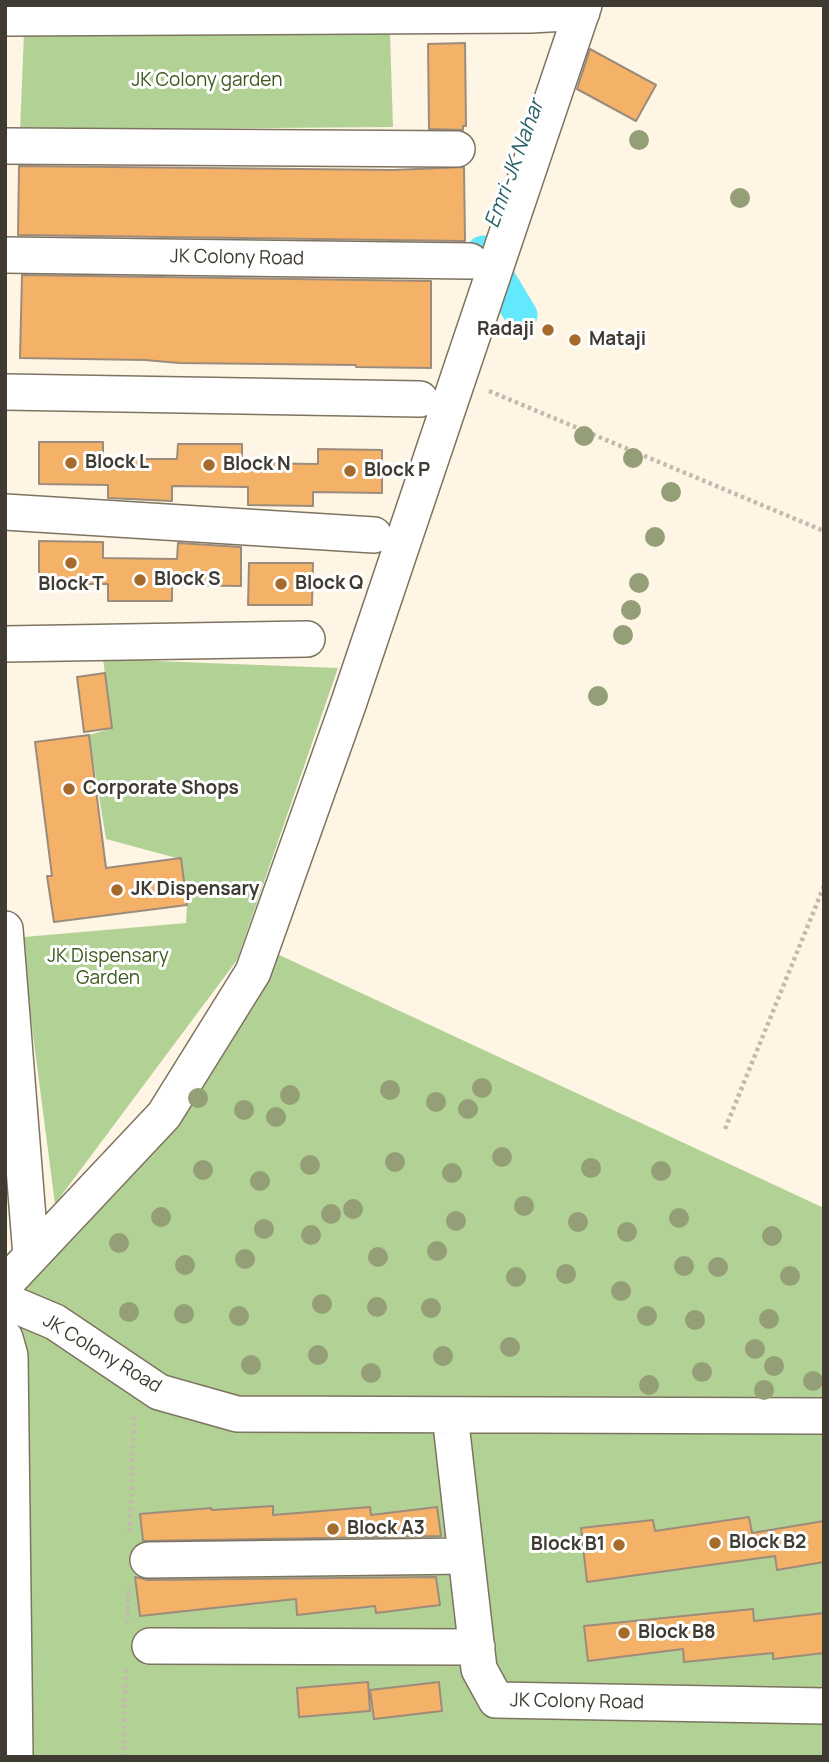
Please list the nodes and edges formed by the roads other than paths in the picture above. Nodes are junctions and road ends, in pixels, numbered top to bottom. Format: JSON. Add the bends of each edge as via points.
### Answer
{"nodes":[{"id":1,"x":583,"y":8,"type":"edge"},
{"id":2,"x":5,"y":18,"type":"edge"},
{"id":3,"x":5,"y":146,"type":"edge"},
{"id":4,"x":457,"y":149,"type":"dead end"},
{"id":5,"x":5,"y":255,"type":"edge"},
{"id":6,"x":470,"y":261,"type":"dead end"},
{"id":7,"x":5,"y":392,"type":"edge"},
{"id":8,"x":420,"y":399,"type":"dead end"},
{"id":9,"x":5,"y":512,"type":"edge"},
{"id":10,"x":374,"y":535,"type":"dead end"},
{"id":11,"x":307,"y":639,"type":"dead end"},
{"id":12,"x":5,"y":644,"type":"edge"},
{"id":13,"x":7,"y":945,"type":"edge"},
{"id":14,"x":31,"y":1256,"type":"junction"},
{"id":15,"x":5,"y":1284,"type":"edge"},
{"id":16,"x":5,"y":1301,"type":"edge"},
{"id":17,"x":5,"y":1338,"type":"edge"},
{"id":18,"x":450,"y":1415,"type":"junction"},
{"id":19,"x":824,"y":1416,"type":"edge"},
{"id":20,"x":466,"y":1556,"type":"junction"},
{"id":21,"x":148,"y":1560,"type":"dead end"},
{"id":22,"x":150,"y":1646,"type":"dead end"},
{"id":23,"x":477,"y":1647,"type":"junction"},
{"id":24,"x":824,"y":1706,"type":"edge"},
{"id":25,"x":15,"y":1757,"type":"edge"}],
"edges":[{"from":1,"to":2,"type":"street","via":[[531,15]]},
{"from":1,"to":14,"type":"street","via":[[253,972],[164,1115]]},
{"from":3,"to":4,"type":"street"},
{"from":5,"to":6,"type":"street","name":"JK Colony Road"},
{"from":7,"to":8,"type":"street"},
{"from":9,"to":10,"type":"street"},
{"from":11,"to":12,"type":"street"},
{"from":13,"to":14,"type":"street"},
{"from":14,"to":15,"type":"street"},
{"from":16,"to":18,"type":"street","name":"JK Colony Road","via":[[55,1322],[159,1392],[237,1414]]},
{"from":17,"to":25,"type":"street","via":[[10,1356]]},
{"from":18,"to":19,"type":"street","name":"JK Colony Road"},
{"from":18,"to":20,"type":"street","name":"JK Colony Road"},
{"from":20,"to":21,"type":"street"},
{"from":20,"to":23,"type":"street","name":"JK Colony Road"},
{"from":22,"to":23,"type":"street"},
{"from":23,"to":24,"type":"street","name":"JK Colony Road","via":[[479,1669],[496,1700]]}]}
